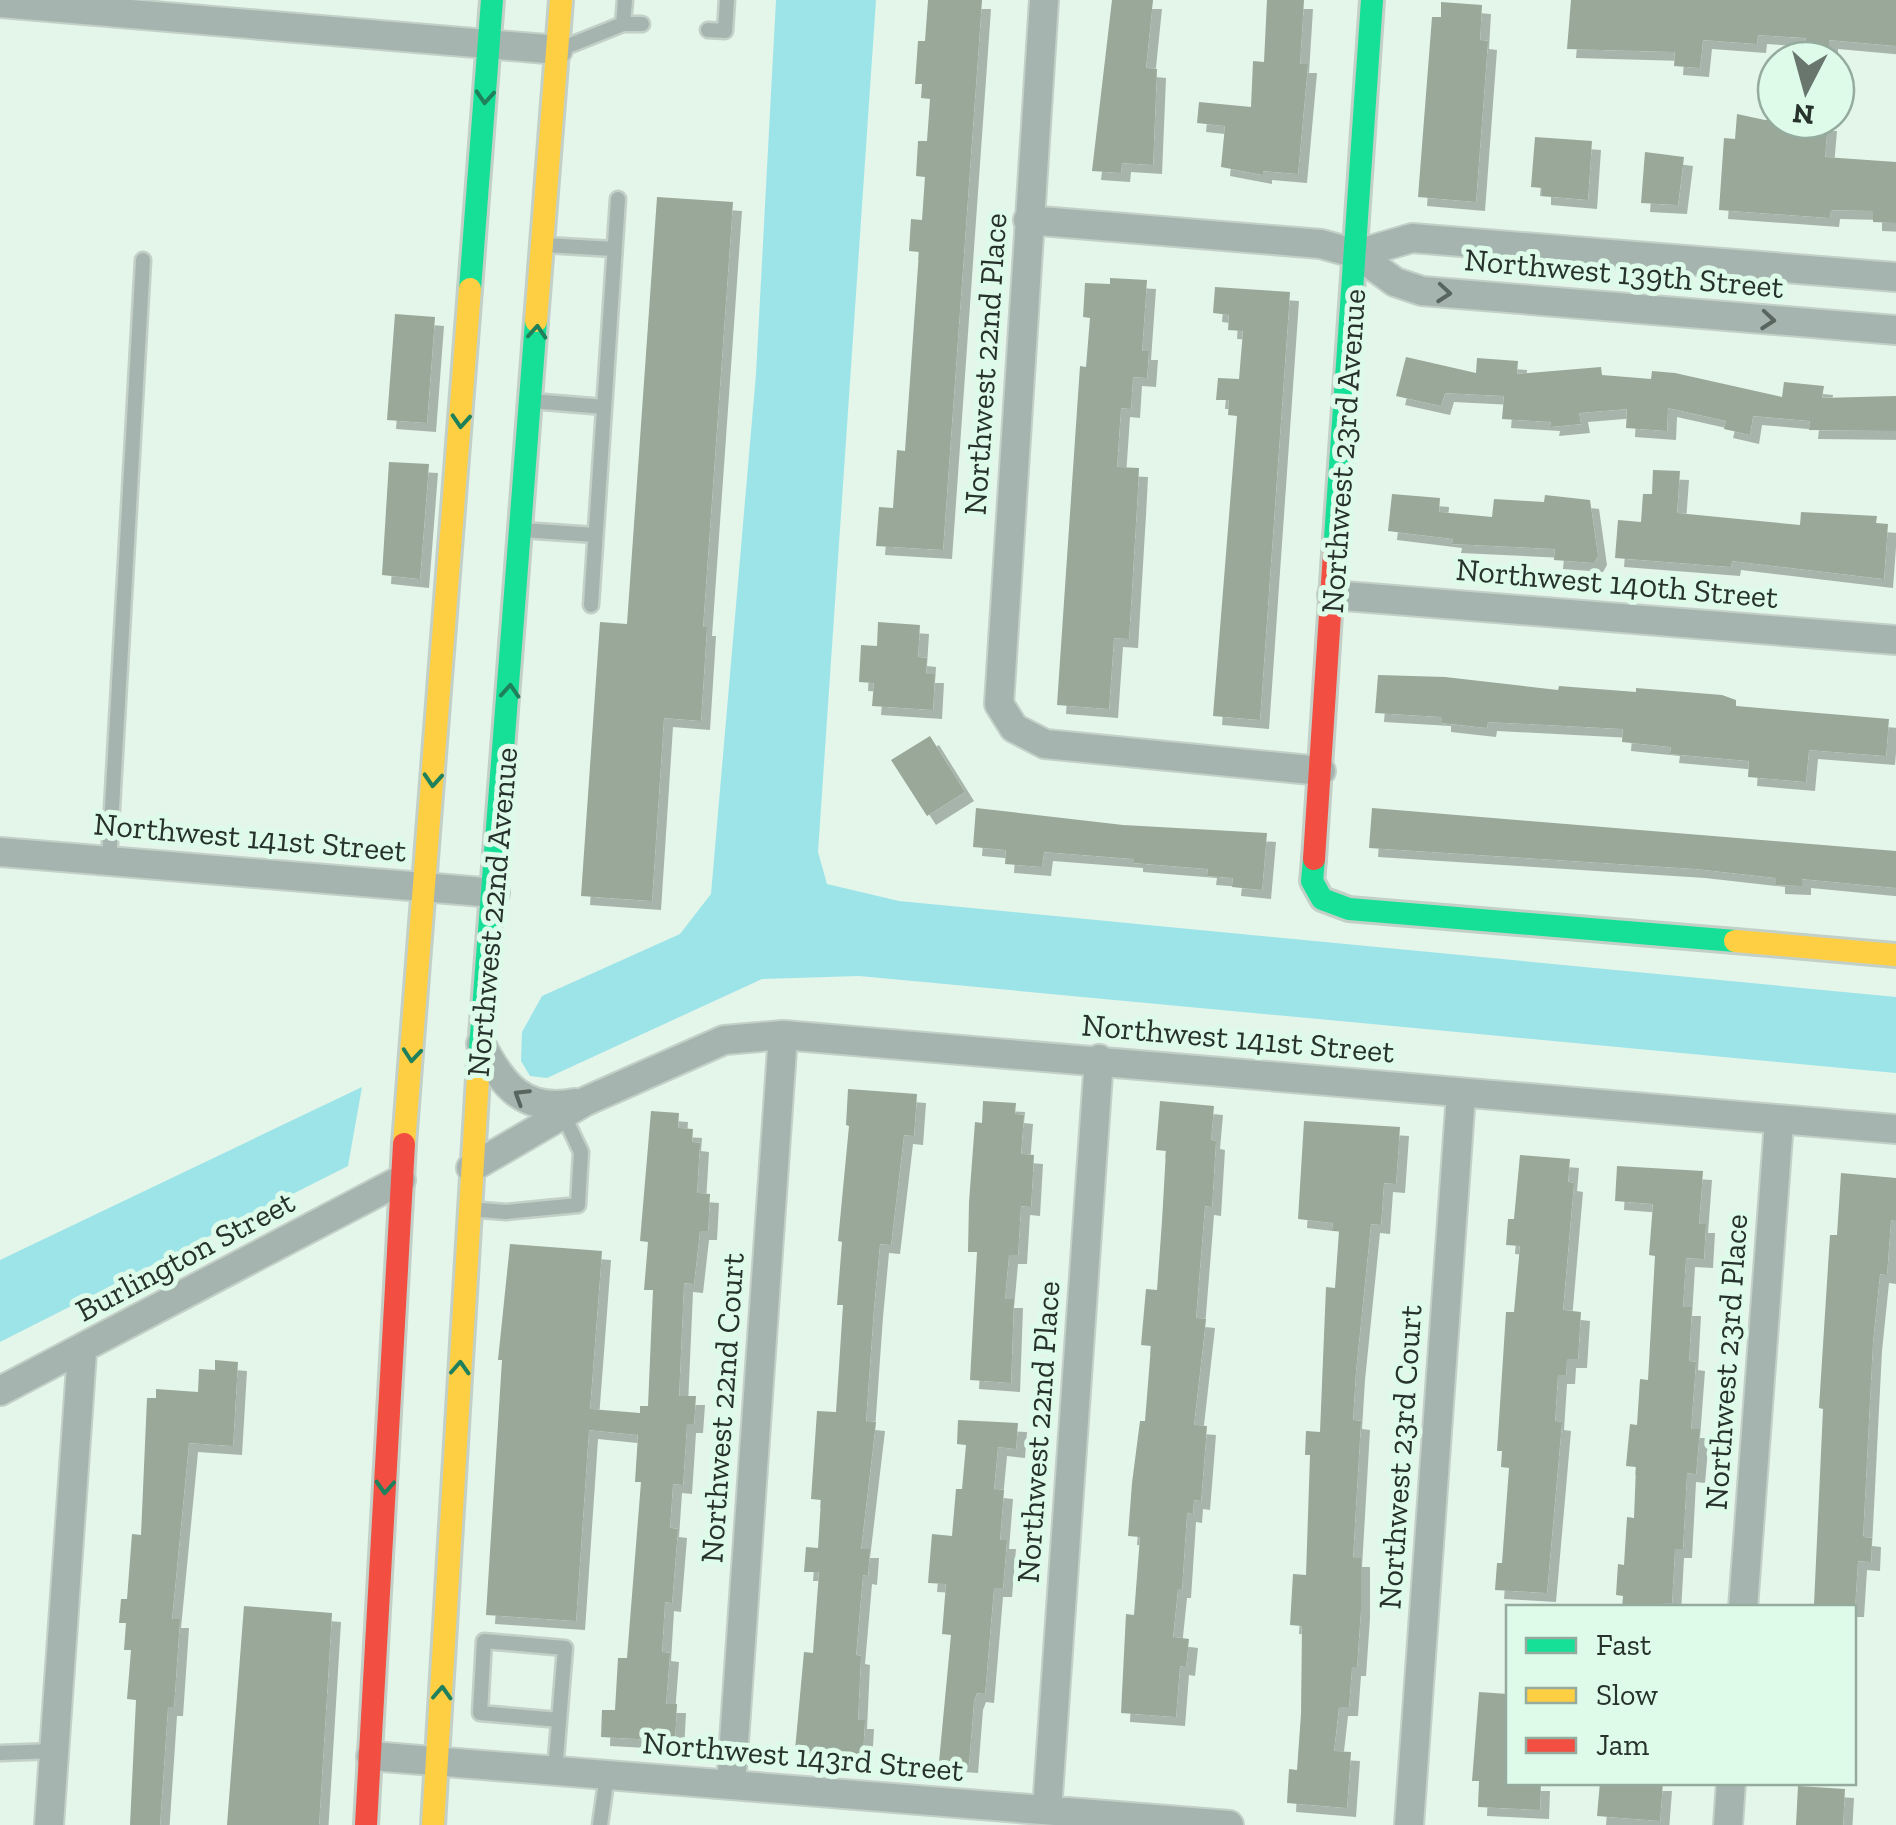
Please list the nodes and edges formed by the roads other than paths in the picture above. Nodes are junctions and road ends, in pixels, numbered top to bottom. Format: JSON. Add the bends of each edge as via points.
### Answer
{"nodes":[{"id":1,"x":492,"y":0,"type":"edge"},
{"id":2,"x":561,"y":0,"type":"edge"},
{"id":3,"x":624,"y":0,"type":"edge"},
{"id":4,"x":727,"y":0,"type":"edge"},
{"id":5,"x":1044,"y":0,"type":"edge"},
{"id":6,"x":1372,"y":0,"type":"edge"},
{"id":7,"x":0,"y":3,"type":"edge"},
{"id":8,"x":623,"y":24,"type":"junction"},
{"id":9,"x":642,"y":24,"type":"dead end"},
{"id":10,"x":708,"y":30,"type":"dead end"},
{"id":11,"x":489,"y":45,"type":"junction"},
{"id":12,"x":558,"y":50,"type":"junction"},
{"id":13,"x":618,"y":199,"type":"dead end"},
{"id":14,"x":1028,"y":220,"type":"junction"},
{"id":15,"x":544,"y":246,"type":"junction"},
{"id":16,"x":614,"y":249,"type":"junction"},
{"id":17,"x":1357,"y":254,"type":"junction"},
{"id":18,"x":143,"y":260,"type":"dead end"},
{"id":19,"x":1896,"y":277,"type":"edge"},
{"id":20,"x":1896,"y":330,"type":"edge"},
{"id":21,"x":532,"y":401,"type":"junction"},
{"id":22,"x":604,"y":407,"type":"junction"},
{"id":23,"x":522,"y":530,"type":"junction"},
{"id":24,"x":595,"y":534,"type":"junction"},
{"id":25,"x":1332,"y":595,"type":"junction"},
{"id":26,"x":591,"y":606,"type":"dead end"},
{"id":27,"x":1896,"y":640,"type":"edge"},
{"id":28,"x":1321,"y":771,"type":"junction"},
{"id":29,"x":0,"y":852,"type":"edge"},
{"id":30,"x":109,"y":861,"type":"junction"},
{"id":31,"x":425,"y":887,"type":"junction"},
{"id":32,"x":495,"y":893,"type":"junction"},
{"id":33,"x":1896,"y":955,"type":"edge"},
{"id":34,"x":783,"y":1035,"type":"junction"},
{"id":35,"x":481,"y":1044,"type":"junction"},
{"id":36,"x":1099,"y":1059,"type":"junction"},
{"id":37,"x":1461,"y":1094,"type":"junction"},
{"id":38,"x":575,"y":1108,"type":"junction"},
{"id":39,"x":1779,"y":1122,"type":"junction"},
{"id":40,"x":1896,"y":1129,"type":"edge"},
{"id":41,"x":471,"y":1168,"type":"junction"},
{"id":42,"x":401,"y":1180,"type":"junction"},
{"id":43,"x":469,"y":1209,"type":"junction"},
{"id":44,"x":82,"y":1352,"type":"junction"},
{"id":45,"x":0,"y":1391,"type":"edge"},
{"id":46,"x":1744,"y":1605,"type":"edge"},
{"id":47,"x":559,"y":1720,"type":"junction"},
{"id":48,"x":54,"y":1751,"type":"junction"},
{"id":49,"x":0,"y":1753,"type":"edge"},
{"id":50,"x":371,"y":1756,"type":"junction"},
{"id":51,"x":438,"y":1761,"type":"junction"},
{"id":52,"x":555,"y":1771,"type":"junction"},
{"id":53,"x":607,"y":1775,"type":"junction"},
{"id":54,"x":731,"y":1785,"type":"junction"},
{"id":55,"x":1731,"y":1785,"type":"edge"},
{"id":56,"x":1046,"y":1810,"type":"junction"},
{"id":57,"x":49,"y":1825,"type":"edge"},
{"id":58,"x":366,"y":1825,"type":"edge"},
{"id":59,"x":433,"y":1825,"type":"edge"},
{"id":60,"x":600,"y":1825,"type":"edge"},
{"id":61,"x":1229,"y":1825,"type":"edge"},
{"id":62,"x":1409,"y":1825,"type":"edge"},
{"id":63,"x":1728,"y":1825,"type":"edge"}],
"edges":[{"from":1,"to":11,"type":"main road","name":"Northwest 22nd Avenue"},
{"from":2,"to":12,"type":"main road","name":"Northwest 22nd Avenue"},
{"from":3,"to":8,"type":"lane"},
{"from":4,"to":10,"type":"lane","via":[[725,31]]},
{"from":5,"to":14,"type":"street","name":"Northwest 22nd Place"},
{"from":6,"to":17,"type":"main road","name":"Northwest 23rd Avenue"},
{"from":7,"to":11,"type":"street"},
{"from":8,"to":9,"type":"lane"},
{"from":8,"to":12,"type":"lane"},
{"from":11,"to":12,"type":"street"},
{"from":11,"to":31,"type":"main road","name":"Northwest 22nd Avenue","one_way":true},
{"from":12,"to":15,"type":"main road","name":"Northwest 22nd Avenue"},
{"from":13,"to":16,"type":"lane"},
{"from":14,"to":17,"type":"street","name":"Northwest 139th Street","via":[[1321,244]]},
{"from":14,"to":28,"type":"street","name":"Northwest 22nd Place","via":[[999,704],[1014,728],[1045,744]]},
{"from":15,"to":16,"type":"lane"},
{"from":21,"to":15,"type":"main road","name":"Northwest 22nd Avenue","one_way":true},
{"from":16,"to":22,"type":"lane"},
{"from":17,"to":19,"type":"street","name":"Northwest 139th Street","via":[[1412,238]]},
{"from":17,"to":20,"type":"street","name":"Northwest 139th Street","one_way":true,"via":[[1395,282],[1422,291]]},
{"from":17,"to":25,"type":"main road","name":"Northwest 23rd Avenue"},
{"from":18,"to":30,"type":"lane"},
{"from":21,"to":22,"type":"lane"},
{"from":21,"to":23,"type":"main road","name":"Northwest 22nd Avenue"},
{"from":22,"to":24,"type":"lane"},
{"from":23,"to":24,"type":"lane"},
{"from":32,"to":23,"type":"main road","name":"Northwest 22nd Avenue","one_way":true},
{"from":24,"to":26,"type":"lane"},
{"from":25,"to":27,"type":"street","name":"Northwest 140th Street"},
{"from":25,"to":28,"type":"main road","name":"Northwest 23rd Avenue"},
{"from":28,"to":33,"type":"main road","name":"Northwest 23rd Avenue","via":[[1312,881],[1322,899],[1349,909]]},
{"from":29,"to":30,"type":"street","name":"Northwest 141st Street"},
{"from":30,"to":31,"type":"street","name":"Northwest 141st Street"},
{"from":31,"to":32,"type":"street","name":"Northwest 141st Street"},
{"from":31,"to":42,"type":"main road","name":"Northwest 22nd Avenue","one_way":true},
{"from":32,"to":35,"type":"main road","name":"Northwest 22nd Avenue"},
{"from":34,"to":36,"type":"street","name":"Northwest 141st Street"},
{"from":34,"to":38,"type":"street","name":"Northwest 141st Street","via":[[724,1040]]},
{"from":34,"to":54,"type":"street","name":"Northwest 22nd Court"},
{"from":38,"to":35,"type":"street","name":"Northwest 141st Street","one_way":true,"via":[[521,1098]]},
{"from":35,"to":41,"type":"main road","name":"Northwest 22nd Avenue"},
{"from":36,"to":37,"type":"street","name":"Northwest 141st Street"},
{"from":36,"to":56,"type":"street","name":"Northwest 22nd Place"},
{"from":37,"to":39,"type":"street","name":"Northwest 141st Street"},
{"from":37,"to":62,"type":"street","name":"Northwest 23rd Court"},
{"from":38,"to":41,"type":"street","name":"Northwest 141st Street"},
{"from":38,"to":43,"type":"lane","via":[[582,1152],[578,1205]]},
{"from":39,"to":40,"type":"street","name":"Northwest 141st Street"},
{"from":39,"to":46,"type":"street","name":"Northwest 23rd Place"},
{"from":41,"to":43,"type":"main road","name":"Northwest 22nd Avenue"},
{"from":42,"to":44,"type":"street","name":"Burlington Street"},
{"from":42,"to":50,"type":"main road","name":"Northwest 22nd Avenue","one_way":true},
{"from":51,"to":43,"type":"main road","name":"Northwest 22nd Avenue","one_way":true},
{"from":44,"to":45,"type":"street","name":"Burlington Street"},
{"from":44,"to":48,"type":"street"},
{"from":47,"to":47,"type":"lane","via":[[565,1648],[484,1641],[480,1713]]},
{"from":47,"to":52,"type":"lane"},
{"from":48,"to":49,"type":"lane"},
{"from":48,"to":57,"type":"street"},
{"from":50,"to":51,"type":"street","name":"Northwest 143rd Street"},
{"from":50,"to":58,"type":"main road","name":"Northwest 22nd Avenue"},
{"from":51,"to":52,"type":"street","name":"Northwest 143rd Street"},
{"from":51,"to":59,"type":"main road","name":"Northwest 22nd Avenue"},
{"from":52,"to":53,"type":"street","name":"Northwest 143rd Street"},
{"from":53,"to":54,"type":"street","name":"Northwest 143rd Street"},
{"from":53,"to":60,"type":"lane"},
{"from":54,"to":56,"type":"street","name":"Northwest 143rd Street"},
{"from":55,"to":63,"type":"street"},
{"from":56,"to":61,"type":"street","name":"Northwest 143rd Street"}]}
